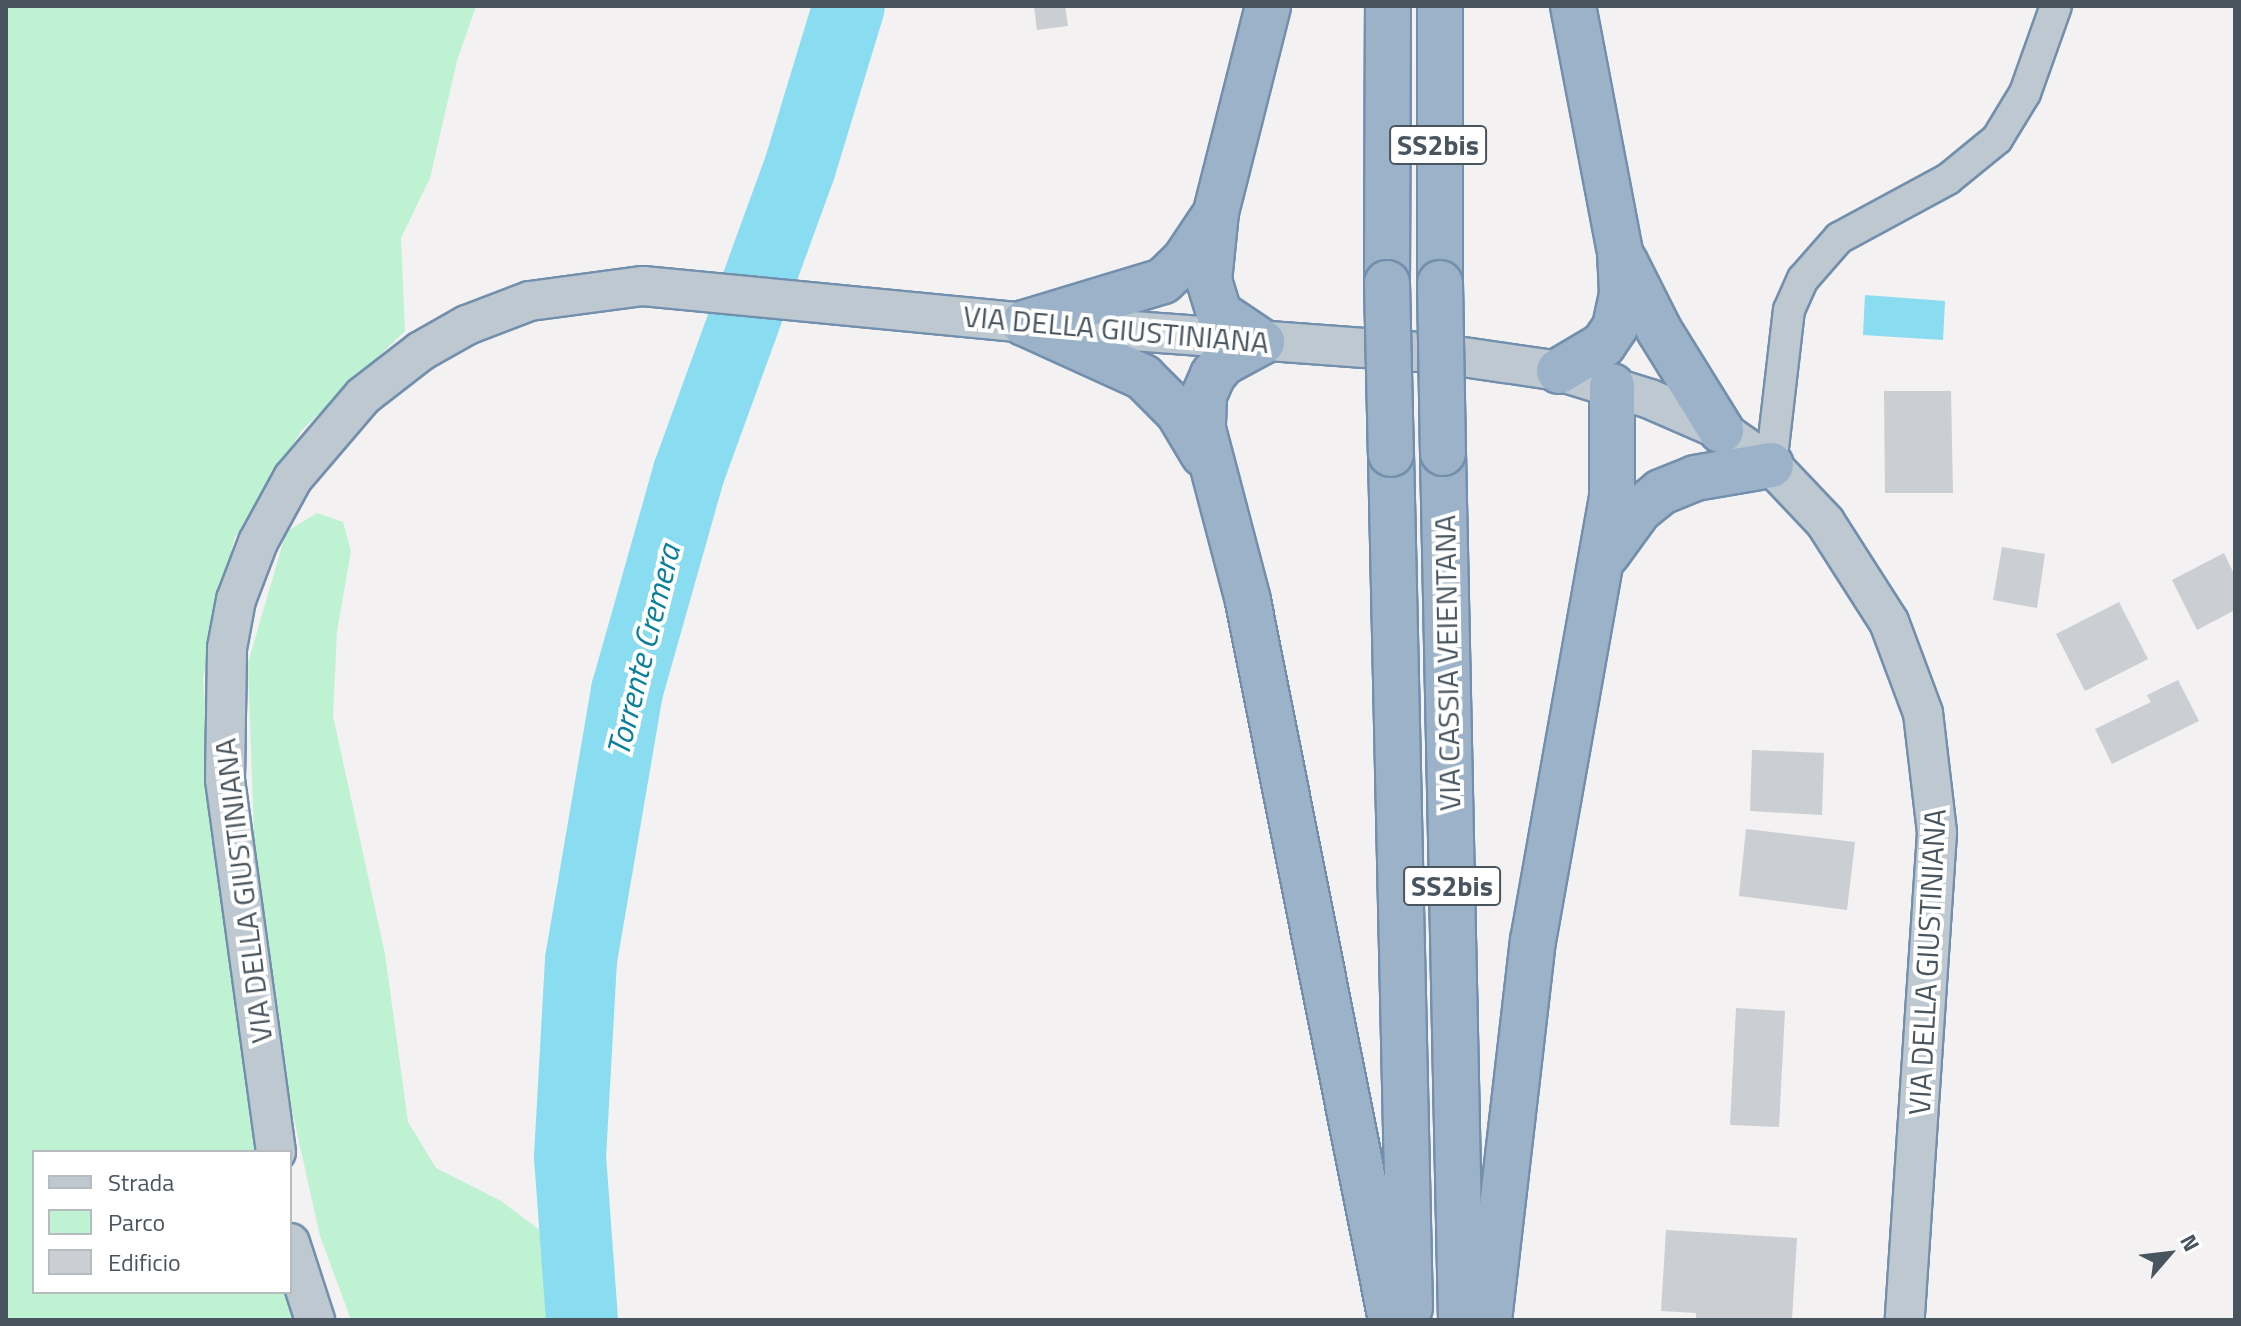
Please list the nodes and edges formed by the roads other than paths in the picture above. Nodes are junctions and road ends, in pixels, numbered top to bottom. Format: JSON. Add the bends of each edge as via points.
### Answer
{"nodes":[{"id":1,"x":1268,"y":6,"type":"edge"},
{"id":2,"x":1388,"y":6,"type":"edge"},
{"id":3,"x":1440,"y":6,"type":"edge"},
{"id":4,"x":1573,"y":6,"type":"edge"},
{"id":5,"x":2056,"y":6,"type":"edge"},
{"id":6,"x":1216,"y":212,"type":"junction"},
{"id":7,"x":1620,"y":252,"type":"junction"},
{"id":8,"x":1024,"y":323,"type":"junction"},
{"id":9,"x":1262,"y":342,"type":"junction"},
{"id":10,"x":1559,"y":371,"type":"junction"},
{"id":11,"x":1612,"y":386,"type":"junction"},
{"id":12,"x":1721,"y":430,"type":"junction"},
{"id":13,"x":1771,"y":465,"type":"junction"},
{"id":14,"x":1211,"y":469,"type":"junction"},
{"id":15,"x":1604,"y":559,"type":"junction"},
{"id":16,"x":276,"y":1150,"type":"edge"},
{"id":17,"x":292,"y":1249,"type":"edge"},
{"id":18,"x":315,"y":1320,"type":"edge"},
{"id":19,"x":1391,"y":1320,"type":"edge"},
{"id":20,"x":1410,"y":1320,"type":"edge"},
{"id":21,"x":1461,"y":1320,"type":"edge"},
{"id":22,"x":1489,"y":1320,"type":"edge"},
{"id":23,"x":1905,"y":1320,"type":"edge"}],
"edges":[{"from":1,"to":6,"type":"highway"},
{"from":2,"to":20,"type":"highway","name":"VIA CASSIA VEIENTANA","number":"SS2bis","bridge":true,"via":[[1387,283]]},
{"from":3,"to":21,"type":"highway","name":"VIA CASSIA VEIENTANA","number":"SS2bis","bridge":true,"via":[[1440,283]]},
{"from":4,"to":7,"type":"highway"},
{"from":5,"to":13,"type":"street","via":[[2025,93],[1997,139],[1948,179],[1839,238],[1808,270],[1789,310]]},
{"from":6,"to":8,"type":"highway","via":[[1184,261],[1163,281]]},
{"from":6,"to":9,"type":"highway","via":[[1209,281],[1214,304],[1231,324]]},
{"from":7,"to":10,"type":"highway","via":[[1622,294],[1615,327],[1593,354]]},
{"from":7,"to":12,"type":"highway","via":[[1659,330]]},
{"from":8,"to":9,"type":"street","name":"VIA DELLA GIUSTINIANA"},
{"from":8,"to":14,"type":"highway","via":[[1143,377],[1178,412]]},
{"from":8,"to":16,"type":"street","name":"VIA DELLA GIUSTINIANA","via":[[665,287],[622,286],[545,297],[436,341],[391,372],[336,423],[293,478],[258,542],[236,600],[227,648],[224,748]]},
{"from":9,"to":10,"type":"street","name":"VIA DELLA GIUSTINIANA","via":[[1368,346]]},
{"from":9,"to":14,"type":"highway","via":[[1223,363],[1207,385],[1202,412]]},
{"from":10,"to":11,"type":"street","name":"VIA DELLA GIUSTINIANA"},
{"from":11,"to":12,"type":"street","name":"VIA DELLA GIUSTINIANA"},
{"from":11,"to":15,"type":"highway","via":[[1614,479]]},
{"from":12,"to":13,"type":"street","name":"VIA DELLA GIUSTINIANA"},
{"from":13,"to":15,"type":"highway","via":[[1695,478],[1661,492],[1630,520]]},
{"from":13,"to":23,"type":"street","name":"VIA DELLA GIUSTINIANA","via":[[1825,522],[1877,600],[1908,666],[1929,748],[1937,891]]},
{"from":14,"to":19,"type":"highway","via":[[1248,601]]},
{"from":15,"to":22,"type":"highway","via":[[1533,941]]},
{"from":17,"to":18,"type":"street"}]}
